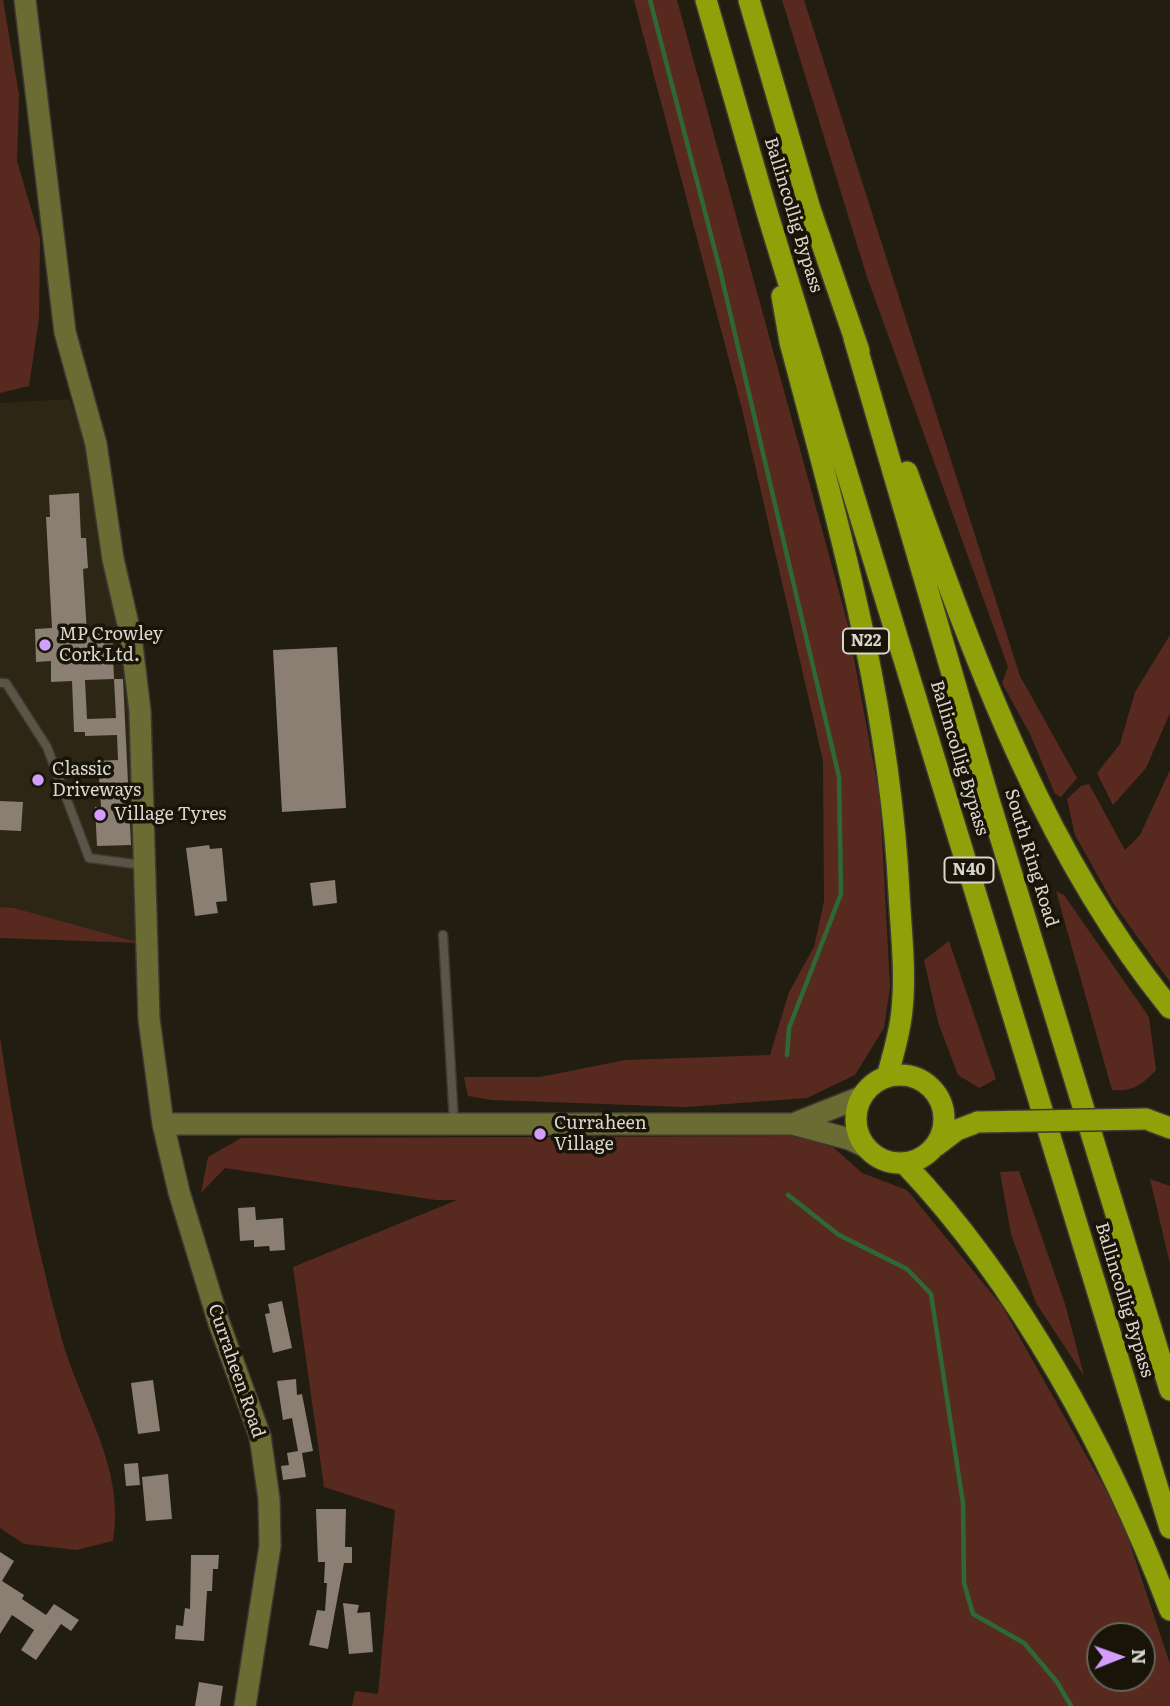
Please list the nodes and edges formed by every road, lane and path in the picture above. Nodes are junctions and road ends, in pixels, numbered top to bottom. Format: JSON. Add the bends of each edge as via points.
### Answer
{"nodes":[{"id":1,"x":25,"y":0,"type":"edge"},
{"id":2,"x":706,"y":0,"type":"edge"},
{"id":3,"x":749,"y":0,"type":"edge"},
{"id":4,"x":767,"y":212,"type":"junction"},
{"id":5,"x":854,"y":338,"type":"junction"},
{"id":6,"x":0,"y":683,"type":"edge"},
{"id":7,"x":145,"y":866,"type":"junction"},
{"id":8,"x":443,"y":935,"type":"dead end"},
{"id":9,"x":1170,"y":1008,"type":"edge"},
{"id":10,"x":887,"y":1077,"type":"junction"},
{"id":11,"x":862,"y":1097,"type":"junction"},
{"id":12,"x":942,"y":1103,"type":"junction"},
{"id":13,"x":1170,"y":1113,"type":"edge"},
{"id":14,"x":1146,"y":1119,"type":"junction"},
{"id":15,"x":454,"y":1122,"type":"junction"},
{"id":16,"x":978,"y":1122,"type":"junction"},
{"id":17,"x":163,"y":1124,"type":"junction"},
{"id":18,"x":793,"y":1124,"type":"junction"},
{"id":19,"x":1170,"y":1128,"type":"edge"},
{"id":20,"x":936,"y":1146,"type":"junction"},
{"id":21,"x":866,"y":1147,"type":"junction"},
{"id":22,"x":905,"y":1164,"type":"junction"},
{"id":23,"x":1170,"y":1390,"type":"edge"},
{"id":24,"x":1170,"y":1528,"type":"edge"},
{"id":25,"x":1170,"y":1610,"type":"edge"},
{"id":26,"x":246,"y":1706,"type":"edge"}],
"edges":[{"from":1,"to":7,"type":"street","name":"Curraheen Road","via":[[65,332],[96,444],[113,559],[131,637],[140,710]]},
{"from":2,"to":4,"type":"highway","name":"Ballincollig Bypass","number":"N22"},
{"from":3,"to":5,"type":"highway","name":"Ballincollig Bypass","via":[[810,209]]},
{"from":4,"to":10,"type":"highway","number":"N22","via":[[790,342],[864,634],[888,769],[903,992]]},
{"from":4,"to":24,"type":"highway","name":"Ballincollig Bypass","number":"N40"},
{"from":5,"to":9,"type":"highway","via":[[990,696],[1083,879]]},
{"from":5,"to":23,"type":"highway","name":"South Ring Road","number":"N40","via":[[989,800]]},
{"from":6,"to":7,"type":"lane","via":[[6,683],[47,747],[89,858]]},
{"from":7,"to":17,"type":"street","name":"Curraheen Road","via":[[149,1019]]},
{"from":8,"to":15,"type":"lane"},
{"from":10,"to":11,"type":"highway"},
{"from":10,"to":12,"type":"highway","via":[[913,1076],[935,1091]]},
{"from":11,"to":18,"type":"street"},
{"from":11,"to":21,"type":"highway","via":[[856,1123]]},
{"from":12,"to":16,"type":"highway"},
{"from":12,"to":20,"type":"highway","via":[[945,1118]]},
{"from":13,"to":14,"type":"highway"},
{"from":14,"to":16,"type":"highway","bridge":true},
{"from":14,"to":19,"type":"highway"},
{"from":15,"to":17,"type":"street"},
{"from":15,"to":18,"type":"street"},
{"from":16,"to":20,"type":"highway"},
{"from":17,"to":26,"type":"street","name":"Curraheen Road","via":[[215,1310],[260,1436],[269,1499],[270,1546]]},
{"from":18,"to":21,"type":"street"},
{"from":20,"to":22,"type":"highway"},
{"from":21,"to":22,"type":"highway","via":[[890,1163]]},
{"from":22,"to":25,"type":"highway","via":[[960,1226],[1064,1383],[1120,1491]]}]}
